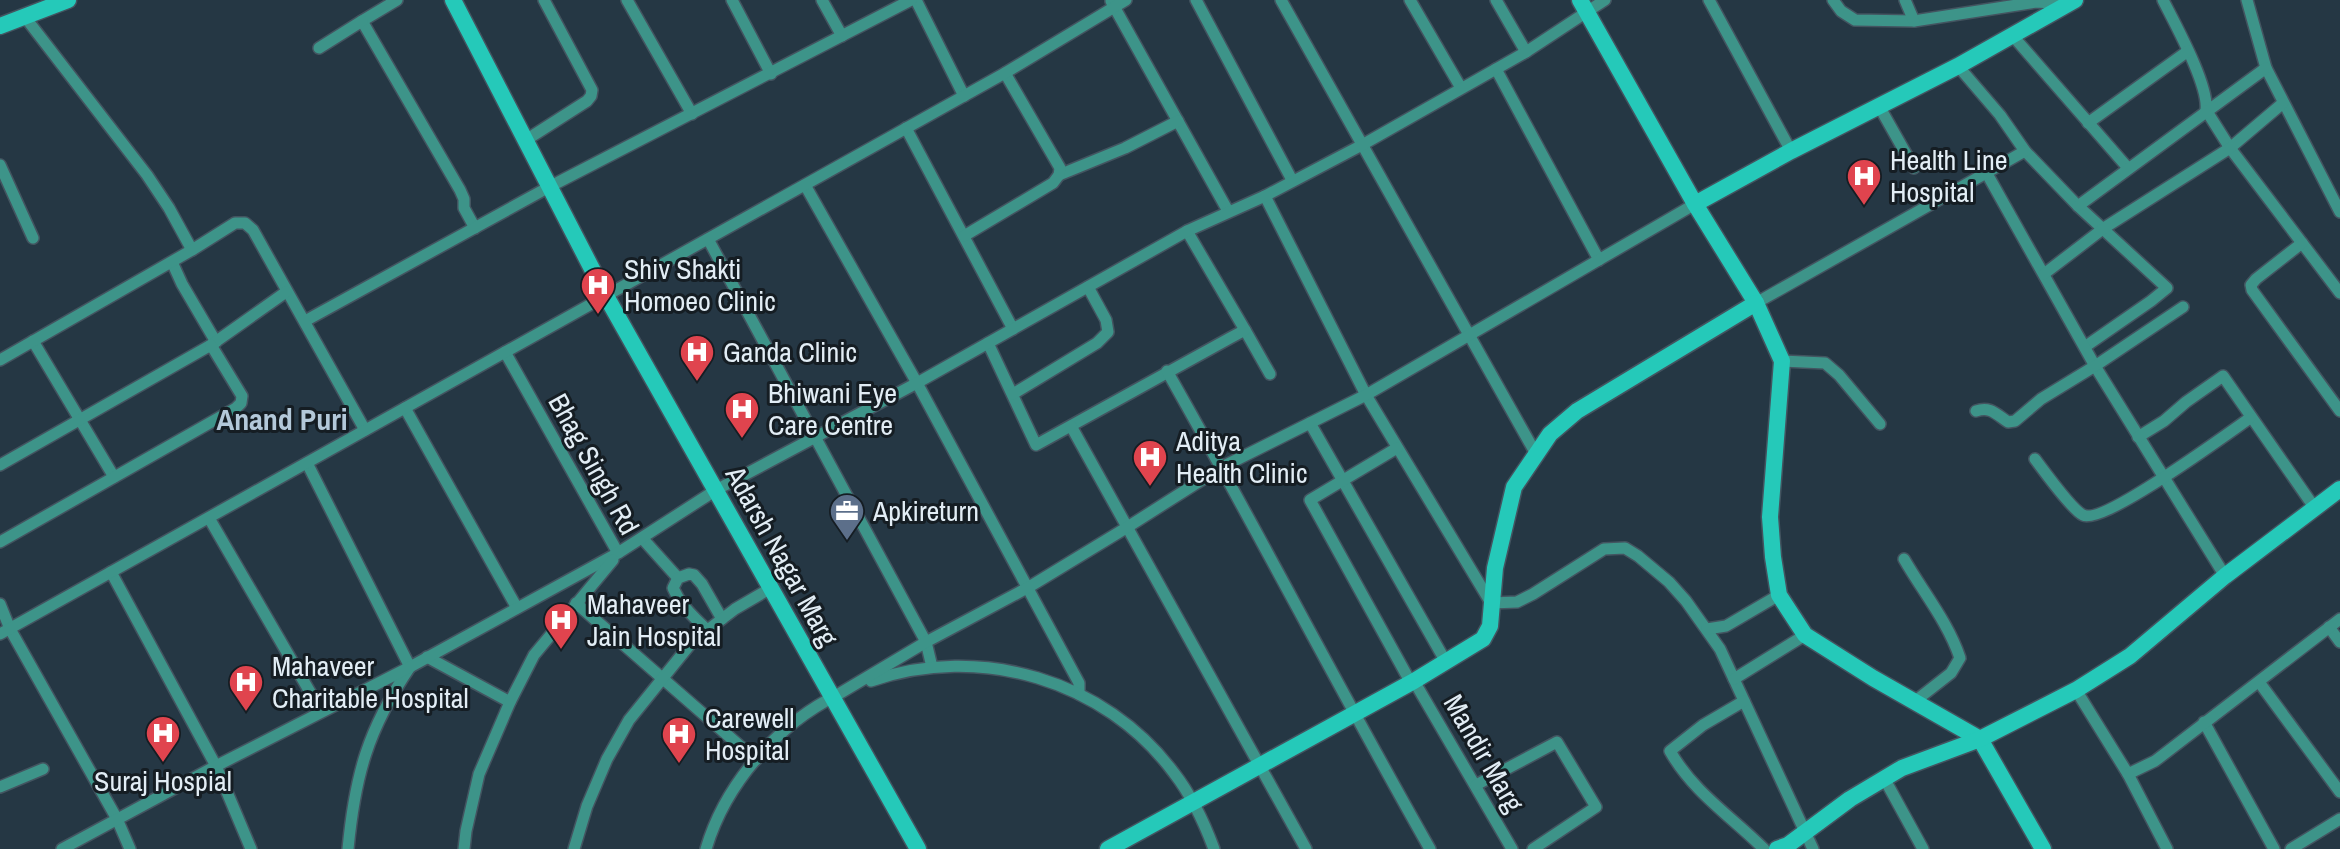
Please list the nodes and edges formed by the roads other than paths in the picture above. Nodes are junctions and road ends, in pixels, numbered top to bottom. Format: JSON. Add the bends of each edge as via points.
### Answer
{"nodes":[{"id":1,"x":68,"y":0,"type":"edge"},
{"id":2,"x":397,"y":0,"type":"edge"},
{"id":3,"x":453,"y":0,"type":"edge"},
{"id":4,"x":544,"y":0,"type":"edge"},
{"id":5,"x":627,"y":0,"type":"edge"},
{"id":6,"x":732,"y":0,"type":"edge"},
{"id":7,"x":822,"y":0,"type":"edge"},
{"id":8,"x":914,"y":0,"type":"edge"},
{"id":9,"x":1126,"y":0,"type":"edge"},
{"id":10,"x":1196,"y":0,"type":"edge"},
{"id":11,"x":1281,"y":0,"type":"edge"},
{"id":12,"x":1410,"y":0,"type":"edge"},
{"id":13,"x":1496,"y":0,"type":"edge"},
{"id":14,"x":1605,"y":0,"type":"edge"},
{"id":15,"x":1709,"y":0,"type":"edge"},
{"id":16,"x":1833,"y":0,"type":"edge"},
{"id":17,"x":1905,"y":0,"type":"edge"},
{"id":18,"x":2163,"y":0,"type":"edge"},
{"id":19,"x":2247,"y":0,"type":"edge"},
{"id":20,"x":2072,"y":2,"type":"edge"},
{"id":21,"x":1112,"y":3,"type":"edge"},
{"id":22,"x":1584,"y":6,"type":"edge"},
{"id":23,"x":25,"y":17,"type":"junction"},
{"id":24,"x":362,"y":21,"type":"junction"},
{"id":25,"x":1914,"y":21,"type":"junction"},
{"id":26,"x":0,"y":26,"type":"edge"},
{"id":27,"x":2012,"y":35,"type":"junction"},
{"id":28,"x":842,"y":36,"type":"junction"},
{"id":29,"x":319,"y":48,"type":"dead end"},
{"id":30,"x":2188,"y":51,"type":"junction"},
{"id":31,"x":1526,"y":52,"type":"junction"},
{"id":32,"x":1958,"y":66,"type":"junction"},
{"id":33,"x":2266,"y":68,"type":"junction"},
{"id":34,"x":1496,"y":69,"type":"junction"},
{"id":35,"x":1005,"y":73,"type":"junction"},
{"id":36,"x":771,"y":74,"type":"junction"},
{"id":37,"x":1461,"y":88,"type":"junction"},
{"id":38,"x":964,"y":96,"type":"junction"},
{"id":39,"x":2283,"y":103,"type":"junction"},
{"id":40,"x":1879,"y":106,"type":"junction"},
{"id":41,"x":2206,"y":110,"type":"junction"},
{"id":42,"x":692,"y":114,"type":"junction"},
{"id":43,"x":1178,"y":121,"type":"junction"},
{"id":44,"x":2088,"y":123,"type":"junction"},
{"id":45,"x":906,"y":128,"type":"junction"},
{"id":46,"x":526,"y":140,"type":"junction"},
{"id":47,"x":1362,"y":145,"type":"junction"},
{"id":48,"x":2230,"y":148,"type":"junction"},
{"id":49,"x":1791,"y":151,"type":"junction"},
{"id":50,"x":2025,"y":151,"type":"junction"},
{"id":51,"x":0,"y":165,"type":"edge"},
{"id":52,"x":1914,"y":168,"type":"dead end"},
{"id":53,"x":2128,"y":168,"type":"junction"},
{"id":54,"x":1986,"y":172,"type":"junction"},
{"id":55,"x":1059,"y":175,"type":"junction"},
{"id":56,"x":1292,"y":180,"type":"junction"},
{"id":57,"x":805,"y":185,"type":"junction"},
{"id":58,"x":549,"y":187,"type":"junction"},
{"id":59,"x":1265,"y":196,"type":"junction"},
{"id":60,"x":1695,"y":204,"type":"junction"},
{"id":61,"x":2078,"y":206,"type":"junction"},
{"id":62,"x":1228,"y":211,"type":"junction"},
{"id":63,"x":2340,"y":212,"type":"edge"},
{"id":64,"x":475,"y":228,"type":"junction"},
{"id":65,"x":2104,"y":228,"type":"junction"},
{"id":66,"x":1187,"y":231,"type":"junction"},
{"id":67,"x":964,"y":236,"type":"junction"},
{"id":68,"x":33,"y":238,"type":"dead end"},
{"id":69,"x":708,"y":239,"type":"junction"},
{"id":70,"x":2302,"y":243,"type":"junction"},
{"id":71,"x":192,"y":250,"type":"junction"},
{"id":72,"x":1599,"y":260,"type":"junction"},
{"id":73,"x":172,"y":262,"type":"junction"},
{"id":74,"x":2044,"y":274,"type":"junction"},
{"id":75,"x":1088,"y":287,"type":"junction"},
{"id":76,"x":286,"y":292,"type":"junction"},
{"id":77,"x":2340,"y":293,"type":"edge"},
{"id":78,"x":606,"y":296,"type":"junction"},
{"id":79,"x":1756,"y":303,"type":"junction"},
{"id":80,"x":2183,"y":307,"type":"dead end"},
{"id":81,"x":305,"y":321,"type":"junction"},
{"id":82,"x":1013,"y":329,"type":"junction"},
{"id":83,"x":1245,"y":330,"type":"junction"},
{"id":84,"x":1469,"y":335,"type":"junction"},
{"id":85,"x":33,"y":341,"type":"junction"},
{"id":86,"x":214,"y":343,"type":"junction"},
{"id":87,"x":988,"y":343,"type":"junction"},
{"id":88,"x":2086,"y":346,"type":"junction"},
{"id":89,"x":505,"y":352,"type":"junction"},
{"id":90,"x":0,"y":360,"type":"edge"},
{"id":91,"x":1782,"y":361,"type":"junction"},
{"id":92,"x":2095,"y":366,"type":"junction"},
{"id":93,"x":1167,"y":371,"type":"junction"},
{"id":94,"x":1270,"y":374,"type":"dead end"},
{"id":95,"x":917,"y":383,"type":"junction"},
{"id":96,"x":1013,"y":394,"type":"junction"},
{"id":97,"x":1366,"y":395,"type":"junction"},
{"id":98,"x":405,"y":408,"type":"junction"},
{"id":99,"x":1976,"y":411,"type":"dead end"},
{"id":100,"x":2340,"y":411,"type":"edge"},
{"id":101,"x":2250,"y":418,"type":"junction"},
{"id":102,"x":80,"y":420,"type":"junction"},
{"id":103,"x":1310,"y":423,"type":"junction"},
{"id":104,"x":1880,"y":424,"type":"dead end"},
{"id":105,"x":1071,"y":426,"type":"junction"},
{"id":106,"x":365,"y":430,"type":"junction"},
{"id":107,"x":816,"y":437,"type":"junction"},
{"id":108,"x":2138,"y":437,"type":"junction"},
{"id":109,"x":1397,"y":448,"type":"junction"},
{"id":110,"x":1536,"y":454,"type":"junction"},
{"id":111,"x":2035,"y":459,"type":"dead end"},
{"id":112,"x":307,"y":463,"type":"junction"},
{"id":113,"x":0,"y":465,"type":"edge"},
{"id":114,"x":1222,"y":467,"type":"junction"},
{"id":115,"x":114,"y":477,"type":"junction"},
{"id":116,"x":2162,"y":477,"type":"junction"},
{"id":117,"x":1342,"y":479,"type":"junction"},
{"id":118,"x":716,"y":490,"type":"junction"},
{"id":119,"x":2340,"y":490,"type":"edge"},
{"id":120,"x":2314,"y":507,"type":"junction"},
{"id":121,"x":209,"y":518,"type":"junction"},
{"id":122,"x":1126,"y":528,"type":"junction"},
{"id":123,"x":642,"y":538,"type":"junction"},
{"id":124,"x":0,"y":542,"type":"edge"},
{"id":125,"x":618,"y":553,"type":"junction"},
{"id":126,"x":1904,"y":559,"type":"dead end"},
{"id":127,"x":111,"y":572,"type":"junction"},
{"id":128,"x":2225,"y":576,"type":"junction"},
{"id":129,"x":678,"y":578,"type":"junction"},
{"id":130,"x":1029,"y":587,"type":"junction"},
{"id":131,"x":771,"y":588,"type":"junction"},
{"id":132,"x":1779,"y":595,"type":"junction"},
{"id":133,"x":576,"y":603,"type":"junction"},
{"id":134,"x":1491,"y":603,"type":"junction"},
{"id":135,"x":0,"y":604,"type":"edge"},
{"id":136,"x":517,"y":608,"type":"junction"},
{"id":137,"x":722,"y":619,"type":"junction"},
{"id":138,"x":2340,"y":619,"type":"edge"},
{"id":139,"x":2329,"y":627,"type":"junction"},
{"id":140,"x":1707,"y":629,"type":"junction"},
{"id":141,"x":707,"y":630,"type":"junction"},
{"id":142,"x":5,"y":631,"type":"edge"},
{"id":143,"x":1805,"y":635,"type":"junction"},
{"id":144,"x":926,"y":642,"type":"junction"},
{"id":145,"x":2340,"y":642,"type":"edge"},
{"id":146,"x":427,"y":657,"type":"junction"},
{"id":147,"x":1446,"y":662,"type":"junction"},
{"id":148,"x":410,"y":667,"type":"junction"},
{"id":149,"x":932,"y":667,"type":"junction"},
{"id":150,"x":662,"y":678,"type":"junction"},
{"id":151,"x":1734,"y":679,"type":"junction"},
{"id":152,"x":1412,"y":682,"type":"junction"},
{"id":153,"x":2259,"y":682,"type":"junction"},
{"id":154,"x":2076,"y":690,"type":"junction"},
{"id":155,"x":1079,"y":694,"type":"junction"},
{"id":156,"x":832,"y":698,"type":"junction"},
{"id":157,"x":1744,"y":701,"type":"junction"},
{"id":158,"x":510,"y":702,"type":"junction"},
{"id":159,"x":1914,"y":702,"type":"junction"},
{"id":160,"x":321,"y":711,"type":"junction"},
{"id":161,"x":1353,"y":715,"type":"junction"},
{"id":162,"x":2204,"y":722,"type":"junction"},
{"id":163,"x":1980,"y":739,"type":"junction"},
{"id":164,"x":756,"y":760,"type":"junction"},
{"id":165,"x":216,"y":766,"type":"junction"},
{"id":166,"x":1260,"y":766,"type":"junction"},
{"id":167,"x":43,"y":769,"type":"dead end"},
{"id":168,"x":2128,"y":774,"type":"junction"},
{"id":169,"x":1884,"y":778,"type":"junction"},
{"id":170,"x":1476,"y":785,"type":"junction"},
{"id":171,"x":0,"y":787,"type":"edge"},
{"id":172,"x":2340,"y":792,"type":"edge"},
{"id":173,"x":1193,"y":802,"type":"junction"},
{"id":174,"x":117,"y":819,"type":"junction"},
{"id":175,"x":2340,"y":819,"type":"edge"},
{"id":176,"x":1805,"y":833,"type":"junction"},
{"id":177,"x":915,"y":846,"type":"edge"},
{"id":178,"x":62,"y":849,"type":"edge"},
{"id":179,"x":130,"y":849,"type":"edge"},
{"id":180,"x":251,"y":849,"type":"edge"},
{"id":181,"x":348,"y":849,"type":"edge"},
{"id":182,"x":464,"y":849,"type":"edge"},
{"id":183,"x":574,"y":849,"type":"edge"},
{"id":184,"x":706,"y":849,"type":"edge"},
{"id":185,"x":1108,"y":849,"type":"edge"},
{"id":186,"x":1214,"y":849,"type":"edge"},
{"id":187,"x":1306,"y":849,"type":"edge"},
{"id":188,"x":1430,"y":849,"type":"edge"},
{"id":189,"x":1512,"y":849,"type":"edge"},
{"id":190,"x":1533,"y":849,"type":"edge"},
{"id":191,"x":1764,"y":849,"type":"edge"},
{"id":192,"x":1777,"y":849,"type":"edge"},
{"id":193,"x":1813,"y":849,"type":"edge"},
{"id":194,"x":1923,"y":849,"type":"edge"},
{"id":195,"x":2043,"y":849,"type":"edge"},
{"id":196,"x":2167,"y":849,"type":"edge"},
{"id":197,"x":2274,"y":849,"type":"edge"},
{"id":198,"x":2291,"y":849,"type":"edge"}],
"edges":[{"from":1,"to":23,"type":"street"},
{"from":2,"to":24,"type":"street"},
{"from":3,"to":46,"type":"street","name":"Adarsh Nagar Marg"},
{"from":4,"to":46,"type":"street","via":[[592,90],[587,101]]},
{"from":5,"to":42,"type":"street"},
{"from":6,"to":36,"type":"street"},
{"from":7,"to":28,"type":"street"},
{"from":8,"to":28,"type":"street"},
{"from":8,"to":38,"type":"street"},
{"from":9,"to":21,"type":"street"},
{"from":10,"to":56,"type":"street"},
{"from":11,"to":47,"type":"street"},
{"from":12,"to":37,"type":"street"},
{"from":13,"to":31,"type":"street"},
{"from":14,"to":22,"type":"street"},
{"from":15,"to":49,"type":"street"},
{"from":16,"to":25,"type":"street","via":[[1855,20]]},
{"from":17,"to":25,"type":"street"},
{"from":18,"to":30,"type":"street"},
{"from":19,"to":33,"type":"street"},
{"from":20,"to":25,"type":"street","via":[[2036,2]]},
{"from":20,"to":27,"type":"street"},
{"from":21,"to":35,"type":"street"},
{"from":21,"to":43,"type":"street"},
{"from":22,"to":31,"type":"street"},
{"from":22,"to":60,"type":"street"},
{"from":23,"to":26,"type":"street"},
{"from":23,"to":71,"type":"street","via":[[147,175]]},
{"from":24,"to":29,"type":"street"},
{"from":24,"to":64,"type":"street","via":[[460,190]]},
{"from":27,"to":32,"type":"street"},
{"from":27,"to":44,"type":"street"},
{"from":28,"to":36,"type":"street"},
{"from":30,"to":41,"type":"street"},
{"from":30,"to":44,"type":"street"},
{"from":31,"to":34,"type":"street"},
{"from":32,"to":40,"type":"street"},
{"from":32,"to":50,"type":"street"},
{"from":33,"to":39,"type":"street"},
{"from":33,"to":41,"type":"street"},
{"from":34,"to":37,"type":"street"},
{"from":34,"to":72,"type":"street"},
{"from":35,"to":38,"type":"street"},
{"from":35,"to":55,"type":"street","via":[[1060,168]]},
{"from":36,"to":42,"type":"street"},
{"from":37,"to":47,"type":"street"},
{"from":38,"to":45,"type":"street"},
{"from":39,"to":48,"type":"street"},
{"from":39,"to":63,"type":"street"},
{"from":40,"to":49,"type":"street"},
{"from":40,"to":52,"type":"street"},
{"from":41,"to":48,"type":"street"},
{"from":41,"to":53,"type":"street"},
{"from":42,"to":58,"type":"street"},
{"from":43,"to":55,"type":"street"},
{"from":43,"to":62,"type":"street"},
{"from":44,"to":53,"type":"street"},
{"from":45,"to":57,"type":"street"},
{"from":45,"to":67,"type":"street"},
{"from":46,"to":58,"type":"street","name":"Adarsh Nagar Marg"},
{"from":47,"to":56,"type":"street"},
{"from":47,"to":84,"type":"street"},
{"from":48,"to":65,"type":"street"},
{"from":48,"to":70,"type":"street"},
{"from":49,"to":60,"type":"street"},
{"from":50,"to":54,"type":"street"},
{"from":50,"to":61,"type":"street"},
{"from":51,"to":68,"type":"street"},
{"from":53,"to":61,"type":"street"},
{"from":54,"to":74,"type":"street"},
{"from":54,"to":79,"type":"street"},
{"from":55,"to":67,"type":"street"},
{"from":56,"to":59,"type":"street"},
{"from":57,"to":69,"type":"street"},
{"from":57,"to":95,"type":"street"},
{"from":58,"to":64,"type":"street"},
{"from":58,"to":78,"type":"street","name":"Adarsh Nagar Marg"},
{"from":59,"to":62,"type":"street"},
{"from":59,"to":97,"type":"street"},
{"from":60,"to":72,"type":"street"},
{"from":60,"to":79,"type":"street"},
{"from":61,"to":65,"type":"street"},
{"from":62,"to":66,"type":"street"},
{"from":64,"to":81,"type":"street"},
{"from":65,"to":74,"type":"street"},
{"from":65,"to":88,"type":"street","via":[[2167,288]]},
{"from":66,"to":75,"type":"street"},
{"from":66,"to":83,"type":"street"},
{"from":67,"to":82,"type":"street"},
{"from":69,"to":78,"type":"street"},
{"from":69,"to":107,"type":"street"},
{"from":70,"to":77,"type":"street"},
{"from":70,"to":100,"type":"street","via":[[2256,279],[2252,290]]},
{"from":71,"to":73,"type":"street"},
{"from":71,"to":76,"type":"street","via":[[235,223],[245,223]]},
{"from":72,"to":84,"type":"street"},
{"from":73,"to":85,"type":"street"},
{"from":73,"to":86,"type":"street"},
{"from":74,"to":88,"type":"street"},
{"from":75,"to":82,"type":"street"},
{"from":75,"to":96,"type":"street","via":[[1108,332]]},
{"from":76,"to":81,"type":"street"},
{"from":76,"to":86,"type":"street"},
{"from":78,"to":89,"type":"street"},
{"from":78,"to":118,"type":"street","name":"Adarsh Nagar Marg"},
{"from":79,"to":91,"type":"street"},
{"from":79,"to":110,"type":"street","via":[[1577,411]]},
{"from":80,"to":92,"type":"street"},
{"from":81,"to":106,"type":"street"},
{"from":82,"to":87,"type":"street"},
{"from":83,"to":93,"type":"street"},
{"from":83,"to":94,"type":"street"},
{"from":84,"to":97,"type":"street"},
{"from":84,"to":110,"type":"street"},
{"from":85,"to":90,"type":"street"},
{"from":85,"to":102,"type":"street"},
{"from":86,"to":102,"type":"street"},
{"from":86,"to":115,"type":"street","via":[[241,403]]},
{"from":87,"to":95,"type":"street"},
{"from":87,"to":96,"type":"street"},
{"from":88,"to":92,"type":"street"},
{"from":89,"to":98,"type":"street"},
{"from":89,"to":125,"type":"street","name":"Bhag Singh Rd"},
{"from":91,"to":104,"type":"street","via":[[1825,363]]},
{"from":91,"to":132,"type":"street","via":[[1770,517]]},
{"from":92,"to":99,"type":"street","via":[[2012,423],[1991,409]]},
{"from":92,"to":108,"type":"street"},
{"from":93,"to":105,"type":"street"},
{"from":93,"to":114,"type":"street"},
{"from":95,"to":107,"type":"street"},
{"from":95,"to":130,"type":"street"},
{"from":96,"to":105,"type":"street","via":[[1036,445]]},
{"from":97,"to":103,"type":"street"},
{"from":97,"to":109,"type":"street"},
{"from":98,"to":106,"type":"street"},
{"from":98,"to":136,"type":"street"},
{"from":101,"to":108,"type":"street","via":[[2223,376]]},
{"from":101,"to":116,"type":"street"},
{"from":101,"to":120,"type":"street"},
{"from":102,"to":113,"type":"street"},
{"from":102,"to":115,"type":"street"},
{"from":103,"to":114,"type":"street"},
{"from":103,"to":117,"type":"street"},
{"from":105,"to":122,"type":"street"},
{"from":106,"to":112,"type":"street"},
{"from":107,"to":118,"type":"street"},
{"from":107,"to":144,"type":"street"},
{"from":108,"to":116,"type":"street"},
{"from":109,"to":117,"type":"street"},
{"from":109,"to":134,"type":"street"},
{"from":110,"to":134,"type":"street","via":[[1514,487]]},
{"from":111,"to":116,"type":"street","via":[[2086,517],[2103,513]]},
{"from":112,"to":121,"type":"street"},
{"from":112,"to":148,"type":"street"},
{"from":114,"to":122,"type":"street"},
{"from":114,"to":161,"type":"street"},
{"from":115,"to":124,"type":"street"},
{"from":116,"to":128,"type":"street"},
{"from":117,"to":147,"type":"street"},
{"from":117,"to":152,"type":"street","name":"Mandir Marg","via":[[1310,500]]},
{"from":118,"to":123,"type":"street"},
{"from":118,"to":131,"type":"street","name":"Adarsh Nagar Marg"},
{"from":119,"to":120,"type":"street"},
{"from":120,"to":128,"type":"street"},
{"from":121,"to":127,"type":"street"},
{"from":121,"to":160,"type":"street"},
{"from":122,"to":130,"type":"street"},
{"from":122,"to":166,"type":"street"},
{"from":123,"to":125,"type":"street"},
{"from":123,"to":129,"type":"street"},
{"from":125,"to":133,"type":"street","name":"Bhag Singh Rd"},
{"from":125,"to":136,"type":"street"},
{"from":126,"to":159,"type":"street","via":[[1960,658],[1951,673]]},
{"from":127,"to":142,"type":"street"},
{"from":127,"to":165,"type":"street"},
{"from":128,"to":154,"type":"street","via":[[2130,656]]},
{"from":129,"to":137,"type":"street","via":[[689,574],[698,579]]},
{"from":129,"to":141,"type":"street","via":[[676,596]]},
{"from":130,"to":144,"type":"street"},
{"from":130,"to":155,"type":"street","via":[[1079,683]]},
{"from":131,"to":137,"type":"street"},
{"from":131,"to":156,"type":"street","name":"Adarsh Nagar Marg"},
{"from":132,"to":140,"type":"street","via":[[1726,626]]},
{"from":132,"to":143,"type":"street"},
{"from":133,"to":150,"type":"street"},
{"from":133,"to":158,"type":"street","name":"Bhag Singh Rd","via":[[534,655]]},
{"from":134,"to":140,"type":"street","via":[[1517,602],[1604,549],[1625,548],[1669,582]]},
{"from":134,"to":147,"type":"street","via":[[1490,626],[1483,639]]},
{"from":135,"to":142,"type":"street"},
{"from":136,"to":146,"type":"street"},
{"from":137,"to":141,"type":"street"},
{"from":138,"to":139,"type":"street"},
{"from":139,"to":145,"type":"street"},
{"from":139,"to":153,"type":"street"},
{"from":140,"to":151,"type":"street"},
{"from":141,"to":150,"type":"street"},
{"from":142,"to":174,"type":"street"},
{"from":143,"to":151,"type":"street"},
{"from":143,"to":159,"type":"street"},
{"from":144,"to":149,"type":"street"},
{"from":144,"to":156,"type":"street"},
{"from":146,"to":148,"type":"street"},
{"from":146,"to":158,"type":"street"},
{"from":147,"to":152,"type":"street"},
{"from":148,"to":160,"type":"street"},
{"from":148,"to":181,"type":"street","via":[[368,742],[352,804]]},
{"from":149,"to":155,"type":"street","via":[[1012,670]]},
{"from":149,"to":156,"type":"street","via":[[890,674]]},
{"from":150,"to":164,"type":"street"},
{"from":150,"to":183,"type":"street","via":[[607,759]]},
{"from":151,"to":157,"type":"street"},
{"from":152,"to":161,"type":"street"},
{"from":152,"to":170,"type":"street","name":"Mandir Marg"},
{"from":153,"to":162,"type":"street"},
{"from":153,"to":172,"type":"street"},
{"from":154,"to":163,"type":"street"},
{"from":154,"to":168,"type":"street"},
{"from":155,"to":173,"type":"street","via":[[1151,745]]},
{"from":156,"to":164,"type":"street","via":[[795,722]]},
{"from":156,"to":177,"type":"street","name":"Adarsh Nagar Marg"},
{"from":157,"to":176,"type":"street"},
{"from":157,"to":191,"type":"street","via":[[1670,751],[1681,771]]},
{"from":158,"to":182,"type":"street","name":"Bhag Singh Rd","via":[[479,774]]},
{"from":159,"to":163,"type":"street"},
{"from":160,"to":165,"type":"street"},
{"from":161,"to":166,"type":"street"},
{"from":161,"to":188,"type":"street"},
{"from":162,"to":168,"type":"street","via":[[2155,761]]},
{"from":162,"to":197,"type":"street"},
{"from":163,"to":169,"type":"street"},
{"from":163,"to":195,"type":"street"},
{"from":164,"to":184,"type":"street","via":[[723,807]]},
{"from":165,"to":174,"type":"street"},
{"from":165,"to":180,"type":"street"},
{"from":166,"to":173,"type":"street"},
{"from":166,"to":187,"type":"street"},
{"from":167,"to":171,"type":"street"},
{"from":168,"to":196,"type":"street"},
{"from":169,"to":176,"type":"street"},
{"from":169,"to":194,"type":"street"},
{"from":170,"to":189,"type":"street","name":"Mandir Marg"},
{"from":170,"to":190,"type":"street","via":[[1557,742],[1596,807]]},
{"from":173,"to":185,"type":"street"},
{"from":173,"to":186,"type":"street"},
{"from":174,"to":178,"type":"street"},
{"from":174,"to":179,"type":"street"},
{"from":175,"to":198,"type":"street"},
{"from":176,"to":192,"type":"street"},
{"from":176,"to":193,"type":"street"}]}
